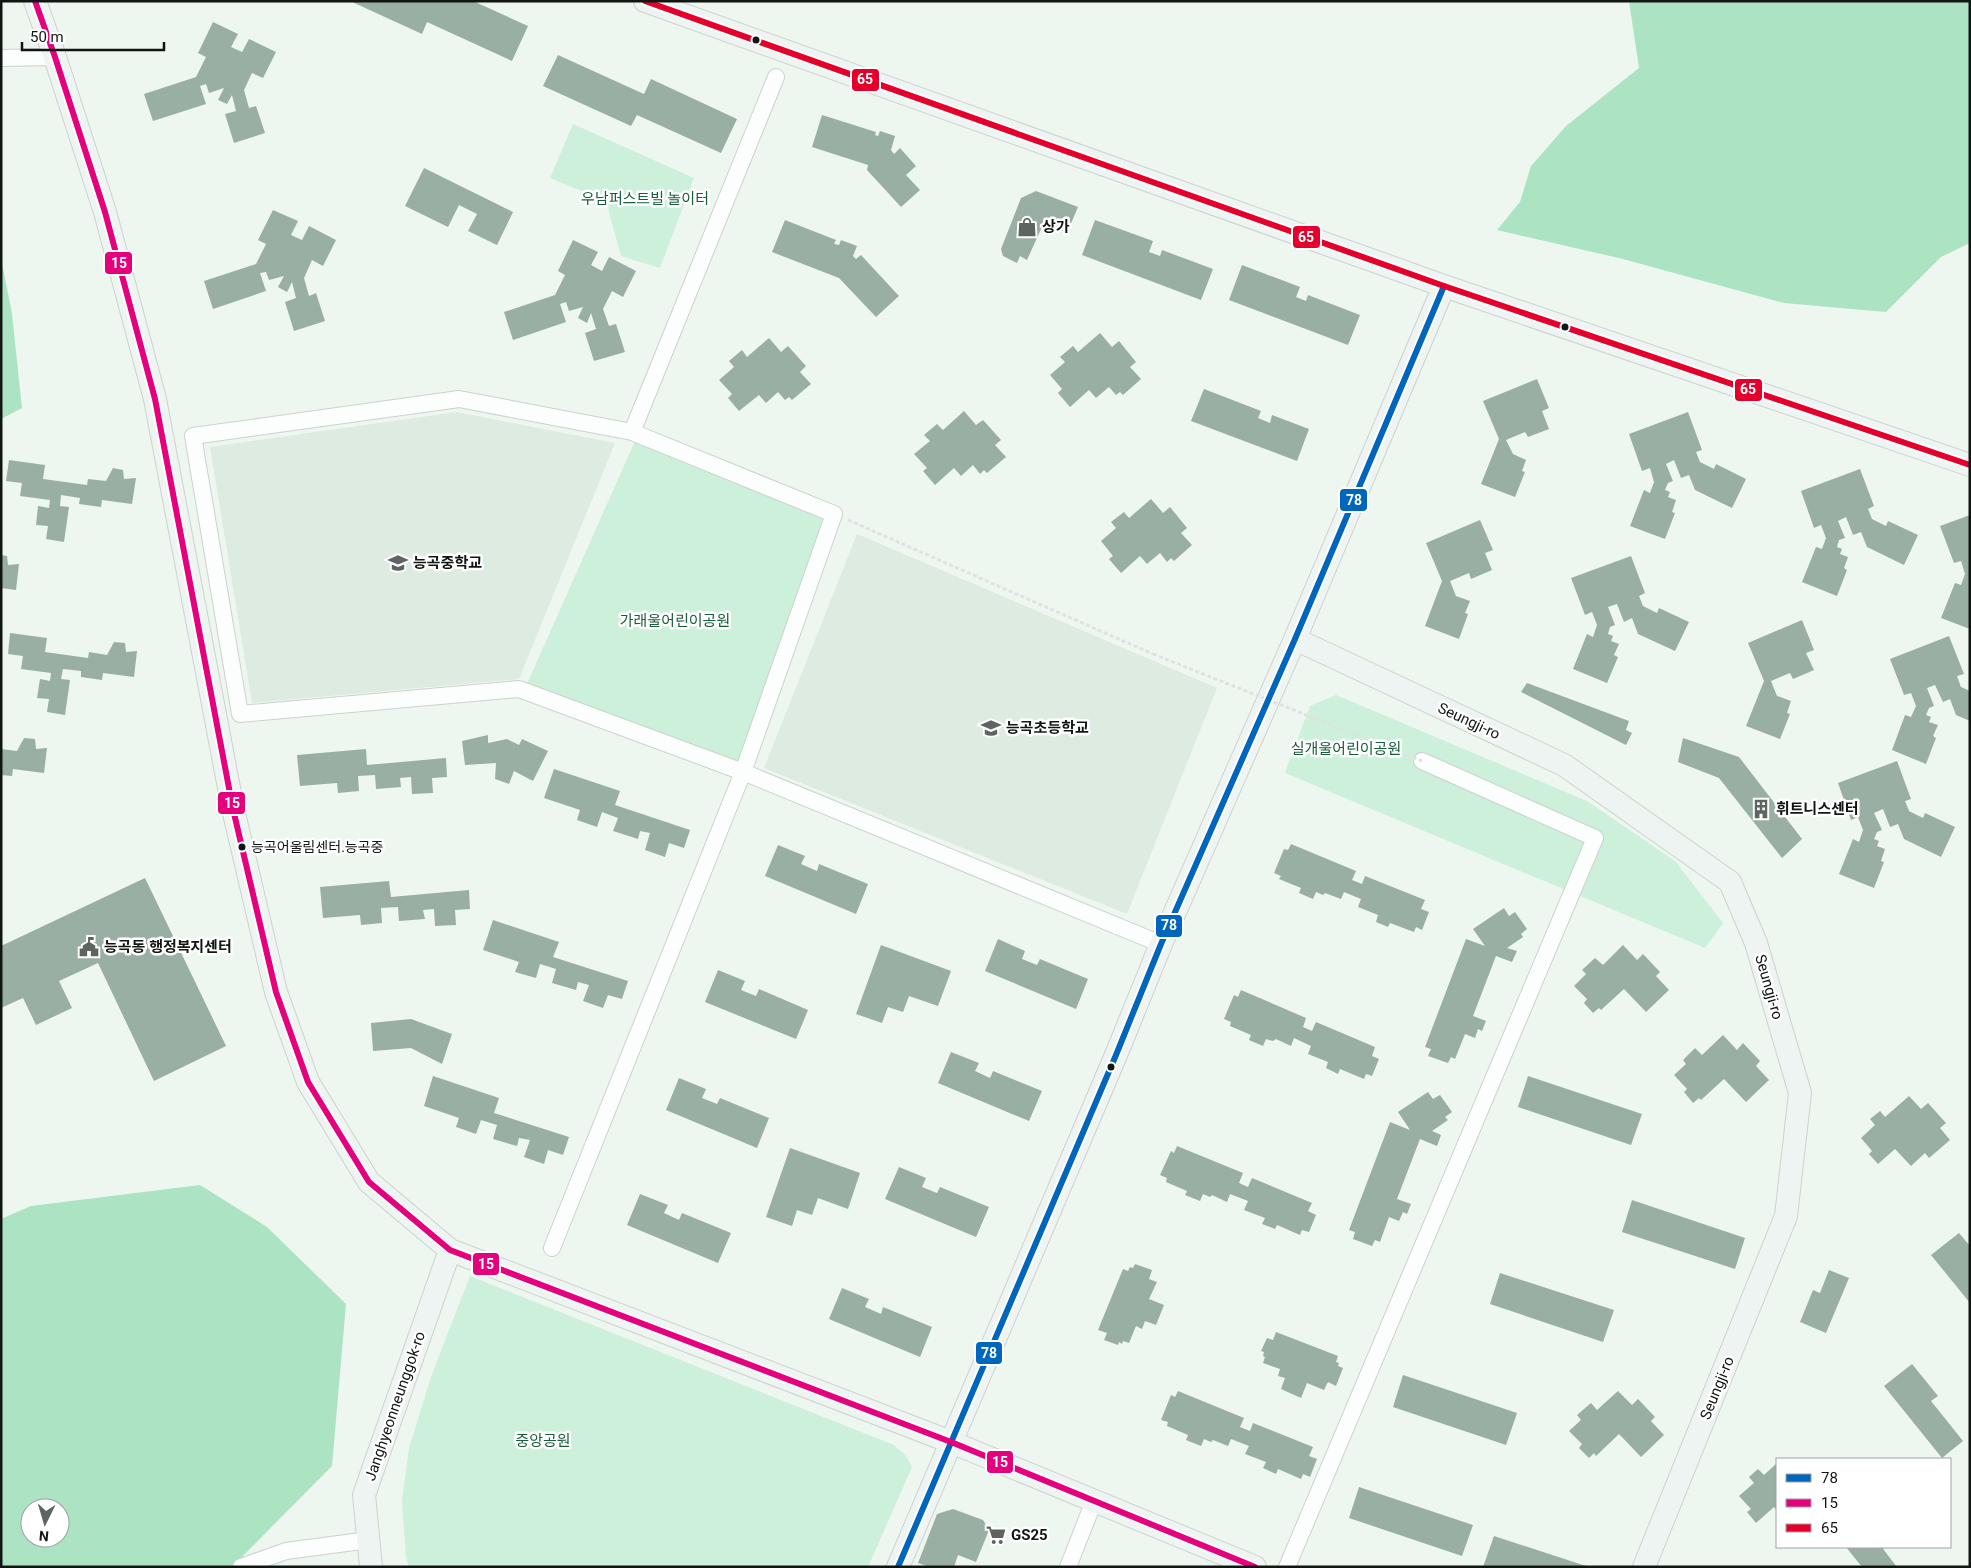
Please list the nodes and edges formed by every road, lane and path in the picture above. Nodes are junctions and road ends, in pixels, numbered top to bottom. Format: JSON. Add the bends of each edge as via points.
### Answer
{"nodes":[{"id":1,"x":35,"y":1,"type":"edge"},
{"id":2,"x":645,"y":1,"type":"edge"},
{"id":3,"x":55,"y":57,"type":"junction"},
{"id":4,"x":1,"y":58,"type":"edge"},
{"id":5,"x":776,"y":77,"type":"dead end"},
{"id":6,"x":1444,"y":286,"type":"junction"},
{"id":7,"x":632,"y":432,"type":"junction"},
{"id":8,"x":1970,"y":465,"type":"edge"},
{"id":9,"x":834,"y":514,"type":"junction"},
{"id":10,"x":1294,"y":639,"type":"junction"},
{"id":11,"x":1422,"y":762,"type":"joint"},
{"id":12,"x":743,"y":772,"type":"junction"},
{"id":13,"x":1160,"y":944,"type":"junction"},
{"id":14,"x":552,"y":1248,"type":"dead end"},
{"id":15,"x":450,"y":1250,"type":"junction"},
{"id":16,"x":951,"y":1442,"type":"junction"},
{"id":17,"x":1094,"y":1501,"type":"junction"},
{"id":18,"x":369,"y":1540,"type":"junction"},
{"id":19,"x":241,"y":1567,"type":"edge"},
{"id":20,"x":371,"y":1567,"type":"edge"},
{"id":21,"x":898,"y":1567,"type":"edge"},
{"id":22,"x":1068,"y":1567,"type":"edge"},
{"id":23,"x":1255,"y":1567,"type":"edge"},
{"id":24,"x":1287,"y":1567,"type":"edge"},
{"id":25,"x":1644,"y":1567,"type":"edge"}],
"edges":[{"from":1,"to":3,"type":"street"},
{"from":2,"to":6,"type":"street"},
{"from":3,"to":4,"type":"street"},
{"from":3,"to":15,"type":"street","via":[[105,212],[155,399],[233,809],[276,992],[308,1082],[369,1182]]},
{"from":5,"to":7,"type":"street"},
{"from":6,"to":8,"type":"street"},
{"from":6,"to":10,"type":"street"},
{"from":7,"to":9,"type":"street"},
{"from":7,"to":12,"type":"street","via":[[459,399],[193,436],[240,714],[519,689]]},
{"from":9,"to":11,"type":"path","bridge":true,"via":[[1153,654]]},
{"from":9,"to":12,"type":"street"},
{"from":10,"to":13,"type":"street"},
{"from":10,"to":25,"type":"street","name":"Seungji-ro","via":[[1564,765],[1730,882],[1756,943],[1800,1093],[1786,1216]]},
{"from":11,"to":24,"type":"street","via":[[1595,838]]},
{"from":12,"to":13,"type":"street"},
{"from":12,"to":14,"type":"street"},
{"from":13,"to":16,"type":"street"},
{"from":15,"to":16,"type":"street"},
{"from":15,"to":18,"type":"street","name":"Janghyeonneunggok-ro","via":[[364,1495]]},
{"from":16,"to":17,"type":"street"},
{"from":16,"to":21,"type":"street"},
{"from":17,"to":22,"type":"street"},
{"from":17,"to":23,"type":"street"},
{"from":18,"to":19,"type":"street","via":[[286,1551]]},
{"from":18,"to":20,"type":"street","name":"Janghyeonneunggok-ro"}]}
